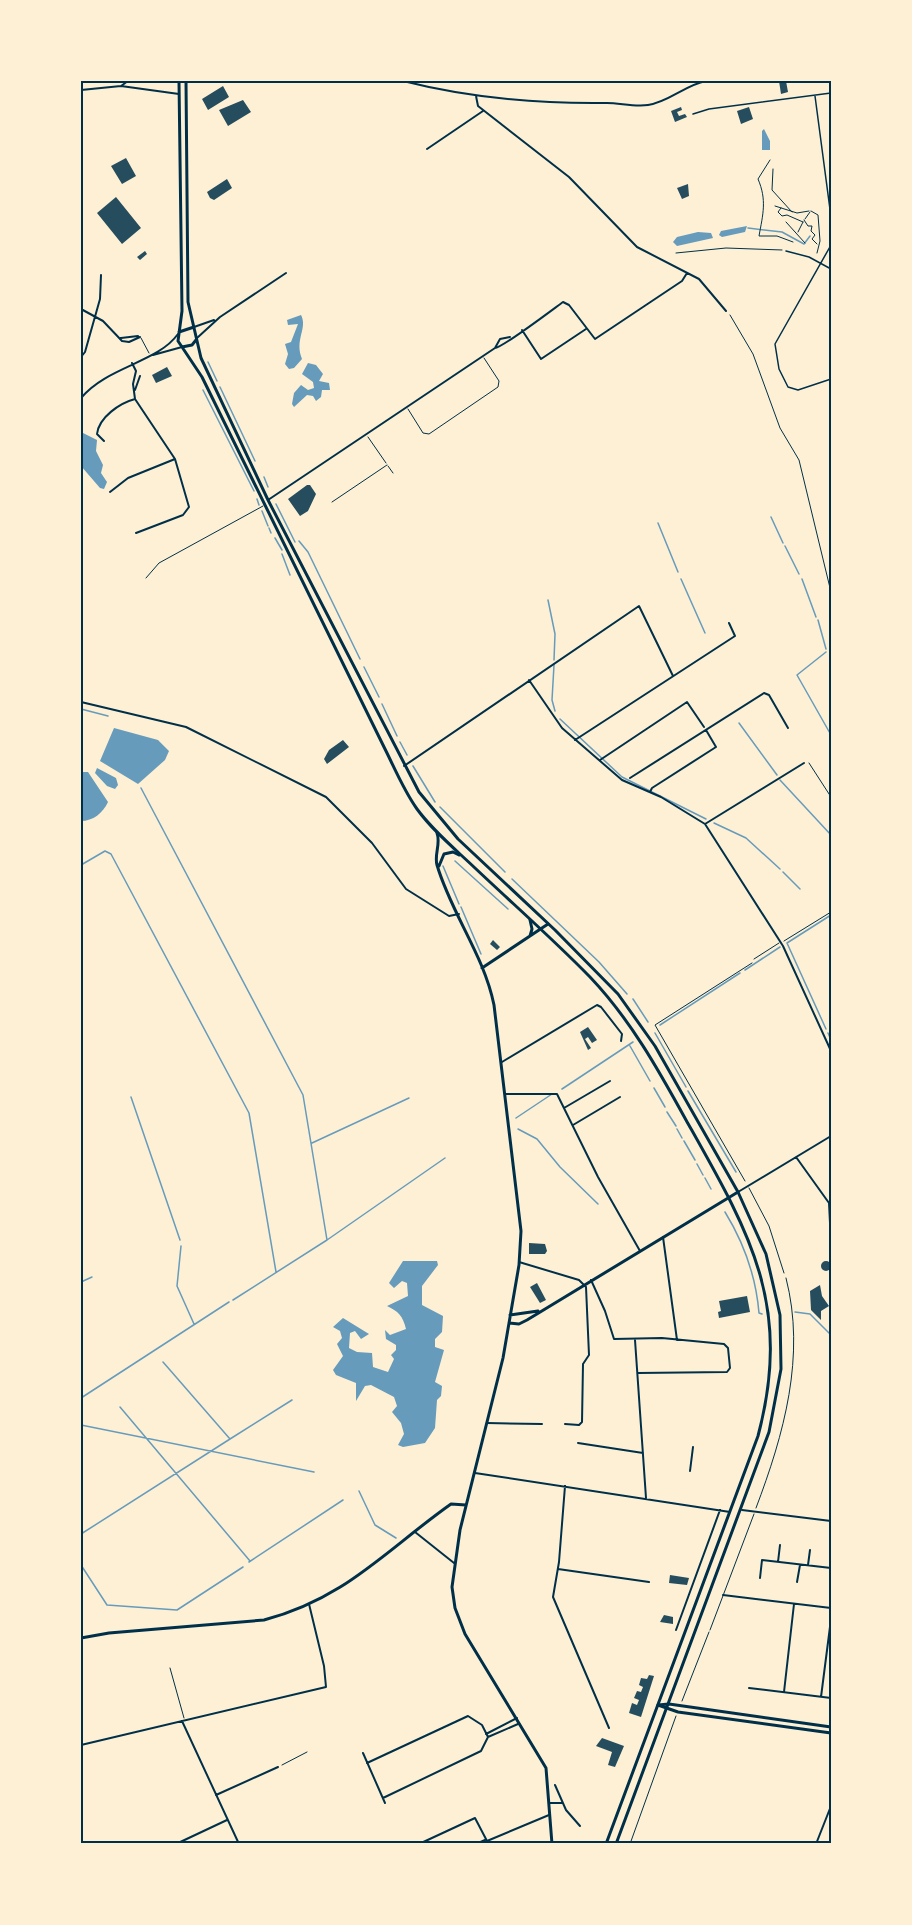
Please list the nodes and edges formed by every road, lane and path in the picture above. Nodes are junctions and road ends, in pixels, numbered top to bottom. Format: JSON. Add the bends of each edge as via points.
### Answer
{"nodes":[{"id":1,"x":128,"y":81,"type":"edge"},
{"id":2,"x":179,"y":81,"type":"edge"},
{"id":3,"x":186,"y":81,"type":"edge"},
{"id":4,"x":403,"y":81,"type":"edge"},
{"id":5,"x":702,"y":81,"type":"edge"},
{"id":6,"x":706,"y":81,"type":"edge"},
{"id":7,"x":121,"y":86,"type":"junction"},
{"id":8,"x":81,"y":90,"type":"edge"},
{"id":9,"x":831,"y":93,"type":"edge"},
{"id":10,"x":180,"y":94,"type":"junction"},
{"id":11,"x":815,"y":95,"type":"junction"},
{"id":12,"x":476,"y":96,"type":"junction"},
{"id":13,"x":483,"y":111,"type":"junction"},
{"id":14,"x":693,"y":114,"type":"dead end"},
{"id":15,"x":427,"y":149,"type":"dead end"},
{"id":16,"x":770,"y":160,"type":"dead end"},
{"id":17,"x":773,"y":169,"type":"dead end"},
{"id":18,"x":775,"y":206,"type":"dead end"},
{"id":19,"x":781,"y":208,"type":"junction"},
{"id":20,"x":811,"y":211,"type":"junction"},
{"id":21,"x":792,"y":212,"type":"junction"},
{"id":22,"x":831,"y":212,"type":"edge"},
{"id":23,"x":831,"y":217,"type":"edge"},
{"id":24,"x":803,"y":221,"type":"junction"},
{"id":25,"x":786,"y":222,"type":"dead end"},
{"id":26,"x":797,"y":233,"type":"junction"},
{"id":27,"x":793,"y":242,"type":"dead end"},
{"id":28,"x":805,"y":243,"type":"dead end"},
{"id":29,"x":831,"y":245,"type":"edge"},
{"id":30,"x":818,"y":246,"type":"junction"},
{"id":31,"x":786,"y":251,"type":"joint"},
{"id":32,"x":817,"y":252,"type":"dead end"},
{"id":33,"x":676,"y":253,"type":"dead end"},
{"id":34,"x":821,"y":262,"type":"junction"},
{"id":35,"x":831,"y":269,"type":"edge"},
{"id":36,"x":286,"y":273,"type":"dead end"},
{"id":37,"x":687,"y":273,"type":"junction"},
{"id":38,"x":101,"y":275,"type":"dead end"},
{"id":39,"x":81,"y":309,"type":"edge"},
{"id":40,"x":726,"y":311,"type":"joint"},
{"id":41,"x":94,"y":314,"type":"junction"},
{"id":42,"x":220,"y":317,"type":"junction"},
{"id":43,"x":194,"y":327,"type":"junction"},
{"id":44,"x":522,"y":330,"type":"junction"},
{"id":45,"x":586,"y":330,"type":"junction"},
{"id":46,"x":178,"y":334,"type":"junction"},
{"id":47,"x":140,"y":337,"type":"joint"},
{"id":48,"x":197,"y":338,"type":"junction"},
{"id":49,"x":511,"y":338,"type":"junction"},
{"id":50,"x":182,"y":347,"type":"junction"},
{"id":51,"x":495,"y":348,"type":"junction"},
{"id":52,"x":150,"y":355,"type":"junction"},
{"id":53,"x":483,"y":356,"type":"junction"},
{"id":54,"x":81,"y":357,"type":"edge"},
{"id":55,"x":132,"y":363,"type":"junction"},
{"id":56,"x":136,"y":371,"type":"junction"},
{"id":57,"x":140,"y":376,"type":"joint"},
{"id":58,"x":831,"y":380,"type":"edge"},
{"id":59,"x":135,"y":390,"type":"junction"},
{"id":60,"x":81,"y":398,"type":"edge"},
{"id":61,"x":135,"y":399,"type":"junction"},
{"id":62,"x":406,"y":407,"type":"junction"},
{"id":63,"x":367,"y":435,"type":"junction"},
{"id":64,"x":104,"y":441,"type":"dead end"},
{"id":65,"x":175,"y":459,"type":"junction"},
{"id":66,"x":387,"y":465,"type":"junction"},
{"id":67,"x":393,"y":473,"type":"dead end"},
{"id":68,"x":110,"y":492,"type":"dead end"},
{"id":69,"x":268,"y":500,"type":"junction"},
{"id":70,"x":332,"y":502,"type":"dead end"},
{"id":71,"x":265,"y":505,"type":"junction"},
{"id":72,"x":136,"y":533,"type":"dead end"},
{"id":73,"x":146,"y":578,"type":"dead end"},
{"id":74,"x":831,"y":592,"type":"edge"},
{"id":75,"x":729,"y":623,"type":"dead end"},
{"id":76,"x":673,"y":676,"type":"junction"},
{"id":77,"x":529,"y":680,"type":"junction"},
{"id":78,"x":81,"y":702,"type":"edge"},
{"id":79,"x":788,"y":728,"type":"dead end"},
{"id":80,"x":705,"y":729,"type":"junction"},
{"id":81,"x":577,"y":738,"type":"junction"},
{"id":82,"x":601,"y":758,"type":"junction"},
{"id":83,"x":804,"y":763,"type":"dead end"},
{"id":84,"x":809,"y":763,"type":"dead end"},
{"id":85,"x":404,"y":766,"type":"junction"},
{"id":86,"x":630,"y":778,"type":"dead end"},
{"id":87,"x":650,"y":791,"type":"junction"},
{"id":88,"x":831,"y":797,"type":"edge"},
{"id":89,"x":705,"y":824,"type":"junction"},
{"id":90,"x":436,"y":830,"type":"junction"},
{"id":91,"x":462,"y":856,"type":"junction"},
{"id":92,"x":438,"y":868,"type":"junction"},
{"id":93,"x":831,"y":912,"type":"edge"},
{"id":94,"x":459,"y":914,"type":"junction"},
{"id":95,"x":529,"y":919,"type":"junction"},
{"id":96,"x":548,"y":924,"type":"junction"},
{"id":97,"x":540,"y":929,"type":"junction"},
{"id":98,"x":529,"y":938,"type":"junction"},
{"id":99,"x":781,"y":942,"type":"junction"},
{"id":100,"x":754,"y":959,"type":"joint"},
{"id":101,"x":482,"y":968,"type":"junction"},
{"id":102,"x":621,"y":1041,"type":"dead end"},
{"id":103,"x":831,"y":1051,"type":"edge"},
{"id":104,"x":502,"y":1062,"type":"junction"},
{"id":105,"x":610,"y":1081,"type":"dead end"},
{"id":106,"x":505,"y":1095,"type":"junction"},
{"id":107,"x":620,"y":1096,"type":"dead end"},
{"id":108,"x":564,"y":1108,"type":"junction"},
{"id":109,"x":572,"y":1125,"type":"junction"},
{"id":110,"x":831,"y":1136,"type":"edge"},
{"id":111,"x":796,"y":1157,"type":"junction"},
{"id":112,"x":748,"y":1186,"type":"junction"},
{"id":113,"x":738,"y":1192,"type":"junction"},
{"id":114,"x":729,"y":1197,"type":"junction"},
{"id":115,"x":663,"y":1237,"type":"junction"},
{"id":116,"x":831,"y":1243,"type":"edge"},
{"id":117,"x":640,"y":1251,"type":"junction"},
{"id":118,"x":519,"y":1262,"type":"junction"},
{"id":119,"x":784,"y":1272,"type":"joint"},
{"id":120,"x":591,"y":1280,"type":"junction"},
{"id":121,"x":584,"y":1284,"type":"junction"},
{"id":122,"x":540,"y":1311,"type":"junction"},
{"id":123,"x":510,"y":1316,"type":"junction"},
{"id":124,"x":509,"y":1323,"type":"junction"},
{"id":125,"x":635,"y":1340,"type":"junction"},
{"id":126,"x":677,"y":1340,"type":"junction"},
{"id":127,"x":638,"y":1373,"type":"junction"},
{"id":128,"x":488,"y":1423,"type":"junction"},
{"id":129,"x":542,"y":1424,"type":"dead end"},
{"id":130,"x":565,"y":1424,"type":"dead end"},
{"id":131,"x":578,"y":1443,"type":"dead end"},
{"id":132,"x":693,"y":1447,"type":"dead end"},
{"id":133,"x":643,"y":1453,"type":"junction"},
{"id":134,"x":690,"y":1471,"type":"dead end"},
{"id":135,"x":475,"y":1473,"type":"junction"},
{"id":136,"x":565,"y":1486,"type":"junction"},
{"id":137,"x":646,"y":1498,"type":"junction"},
{"id":138,"x":466,"y":1505,"type":"junction"},
{"id":139,"x":720,"y":1510,"type":"junction"},
{"id":140,"x":742,"y":1510,"type":"junction"},
{"id":141,"x":755,"y":1512,"type":"junction"},
{"id":142,"x":731,"y":1513,"type":"junction"},
{"id":143,"x":831,"y":1521,"type":"edge"},
{"id":144,"x":415,"y":1532,"type":"junction"},
{"id":145,"x":780,"y":1545,"type":"dead end"},
{"id":146,"x":810,"y":1550,"type":"dead end"},
{"id":147,"x":778,"y":1562,"type":"junction"},
{"id":148,"x":454,"y":1563,"type":"junction"},
{"id":149,"x":800,"y":1564,"type":"junction"},
{"id":150,"x":808,"y":1566,"type":"junction"},
{"id":151,"x":831,"y":1568,"type":"edge"},
{"id":152,"x":558,"y":1569,"type":"junction"},
{"id":153,"x":760,"y":1578,"type":"dead end"},
{"id":154,"x":649,"y":1582,"type":"dead end"},
{"id":155,"x":797,"y":1582,"type":"dead end"},
{"id":156,"x":723,"y":1595,"type":"junction"},
{"id":157,"x":309,"y":1604,"type":"junction"},
{"id":158,"x":794,"y":1604,"type":"junction"},
{"id":159,"x":831,"y":1608,"type":"edge"},
{"id":160,"x":831,"y":1619,"type":"edge"},
{"id":161,"x":676,"y":1630,"type":"dead end"},
{"id":162,"x":710,"y":1630,"type":"joint"},
{"id":163,"x":81,"y":1638,"type":"edge"},
{"id":164,"x":170,"y":1668,"type":"dead end"},
{"id":165,"x":749,"y":1688,"type":"dead end"},
{"id":166,"x":784,"y":1692,"type":"junction"},
{"id":167,"x":821,"y":1697,"type":"junction"},
{"id":168,"x":831,"y":1698,"type":"edge"},
{"id":169,"x":681,"y":1702,"type":"dead end"},
{"id":170,"x":669,"y":1704,"type":"junction"},
{"id":171,"x":658,"y":1705,"type":"junction"},
{"id":172,"x":667,"y":1709,"type":"junction"},
{"id":173,"x":677,"y":1713,"type":"dead end"},
{"id":174,"x":517,"y":1718,"type":"junction"},
{"id":175,"x":183,"y":1721,"type":"junction"},
{"id":176,"x":520,"y":1723,"type":"junction"},
{"id":177,"x":831,"y":1727,"type":"edge"},
{"id":178,"x":609,"y":1728,"type":"dead end"},
{"id":179,"x":831,"y":1733,"type":"edge"},
{"id":180,"x":487,"y":1735,"type":"junction"},
{"id":181,"x":81,"y":1745,"type":"edge"},
{"id":182,"x":307,"y":1752,"type":"dead end"},
{"id":183,"x":363,"y":1753,"type":"dead end"},
{"id":184,"x":367,"y":1763,"type":"junction"},
{"id":185,"x":278,"y":1767,"type":"joint"},
{"id":186,"x":555,"y":1785,"type":"dead end"},
{"id":187,"x":216,"y":1796,"type":"junction"},
{"id":188,"x":383,"y":1798,"type":"junction"},
{"id":189,"x":386,"y":1803,"type":"dead end"},
{"id":190,"x":550,"y":1803,"type":"junction"},
{"id":191,"x":563,"y":1803,"type":"junction"},
{"id":192,"x":831,"y":1806,"type":"edge"},
{"id":193,"x":551,"y":1815,"type":"junction"},
{"id":194,"x":227,"y":1820,"type":"junction"},
{"id":195,"x":580,"y":1826,"type":"dead end"},
{"id":196,"x":485,"y":1840,"type":"junction"},
{"id":197,"x":176,"y":1844,"type":"edge"},
{"id":198,"x":239,"y":1844,"type":"edge"},
{"id":199,"x":419,"y":1844,"type":"edge"},
{"id":200,"x":476,"y":1844,"type":"edge"},
{"id":201,"x":552,"y":1844,"type":"edge"},
{"id":202,"x":606,"y":1844,"type":"edge"},
{"id":203,"x":616,"y":1844,"type":"edge"},
{"id":204,"x":630,"y":1844,"type":"edge"},
{"id":205,"x":816,"y":1844,"type":"edge"}],
"edges":[{"from":1,"to":7,"type":"street"},
{"from":2,"to":10,"type":"main road"},
{"from":3,"to":43,"type":"main road","via":[[188,302]]},
{"from":4,"to":12,"type":"street"},
{"from":5,"to":6,"type":"street"},
{"from":5,"to":12,"type":"street","via":[[646,106]]},
{"from":7,"to":8,"type":"street"},
{"from":7,"to":10,"type":"street"},
{"from":9,"to":11,"type":"street"},
{"from":10,"to":46,"type":"main road","via":[[182,311]]},
{"from":11,"to":14,"type":"street"},
{"from":11,"to":22,"type":"street"},
{"from":12,"to":13,"type":"street"},
{"from":13,"to":15,"type":"street"},
{"from":13,"to":37,"type":"street","via":[[568,177],[643,252]]},
{"from":16,"to":27,"type":"path","via":[[758,179],[764,195],[759,236],[777,236]]},
{"from":17,"to":21,"type":"path","via":[[772,190]]},
{"from":18,"to":19,"type":"path"},
{"from":19,"to":21,"type":"path"},
{"from":19,"to":24,"type":"path","via":[[778,212],[782,216]]},
{"from":20,"to":21,"type":"path"},
{"from":20,"to":24,"type":"path"},
{"from":20,"to":30,"type":"path","via":[[818,215]]},
{"from":22,"to":23,"type":"street"},
{"from":24,"to":26,"type":"path"},
{"from":24,"to":30,"type":"path","via":[[812,226],[812,239]]},
{"from":25,"to":26,"type":"path"},
{"from":26,"to":28,"type":"path"},
{"from":29,"to":34,"type":"street"},
{"from":30,"to":32,"type":"path"},
{"from":31,"to":33,"type":"path","via":[[726,248]]},
{"from":31,"to":34,"type":"street"},
{"from":34,"to":35,"type":"street"},
{"from":34,"to":58,"type":"street","via":[[775,344],[779,369],[788,387],[798,390]]},
{"from":36,"to":42,"type":"street"},
{"from":37,"to":40,"type":"street","via":[[701,281]]},
{"from":37,"to":45,"type":"street","via":[[682,281],[596,339]]},
{"from":38,"to":41,"type":"street","via":[[100,299]]},
{"from":39,"to":41,"type":"street"},
{"from":40,"to":74,"type":"path","via":[[753,354],[780,428],[799,460]]},
{"from":41,"to":47,"type":"street","via":[[118,338]]},
{"from":41,"to":54,"type":"street"},
{"from":42,"to":43,"type":"street"},
{"from":42,"to":48,"type":"street"},
{"from":43,"to":46,"type":"main road"},
{"from":43,"to":48,"type":"main road"},
{"from":44,"to":45,"type":"street","via":[[564,302]]},
{"from":44,"to":45,"type":"street","via":[[541,359]]},
{"from":44,"to":49,"type":"street"},
{"from":46,"to":50,"type":"main road"},
{"from":46,"to":52,"type":"street","via":[[169,345]]},
{"from":47,"to":52,"type":"lane"},
{"from":48,"to":50,"type":"main road"},
{"from":48,"to":69,"type":"main road","via":[[201,358]]},
{"from":49,"to":51,"type":"street"},
{"from":49,"to":51,"type":"street","via":[[500,339]]},
{"from":50,"to":52,"type":"street"},
{"from":50,"to":71,"type":"main road","via":[[202,377]]},
{"from":51,"to":53,"type":"street"},
{"from":52,"to":55,"type":"street"},
{"from":53,"to":62,"type":"street"},
{"from":53,"to":62,"type":"lane","via":[[500,381],[499,386],[429,434],[423,433]]},
{"from":55,"to":56,"type":"street"},
{"from":55,"to":60,"type":"street","via":[[100,379]]},
{"from":56,"to":57,"type":"lane"},
{"from":56,"to":59,"type":"street"},
{"from":57,"to":59,"type":"street"},
{"from":59,"to":61,"type":"street"},
{"from":61,"to":64,"type":"street","via":[[115,409],[98,428],[97,434]]},
{"from":61,"to":65,"type":"street"},
{"from":62,"to":63,"type":"street"},
{"from":63,"to":66,"type":"lane"},
{"from":63,"to":69,"type":"street"},
{"from":65,"to":68,"type":"street","via":[[128,478]]},
{"from":65,"to":72,"type":"street","via":[[189,507],[186,513]]},
{"from":66,"to":67,"type":"lane"},
{"from":66,"to":70,"type":"lane"},
{"from":69,"to":85,"type":"main road"},
{"from":71,"to":73,"type":"lane","via":[[159,563]]},
{"from":71,"to":90,"type":"main road","via":[[400,779]]},
{"from":75,"to":76,"type":"street","via":[[735,636]]},
{"from":76,"to":77,"type":"street","via":[[639,606]]},
{"from":76,"to":81,"type":"street"},
{"from":77,"to":81,"type":"street","via":[[559,724]]},
{"from":77,"to":85,"type":"street"},
{"from":78,"to":94,"type":"street","via":[[202,734],[326,797],[372,843],[406,889],[449,916]]},
{"from":79,"to":80,"type":"street","via":[[769,695],[763,694]]},
{"from":80,"to":82,"type":"street","via":[[687,702]]},
{"from":80,"to":86,"type":"street"},
{"from":80,"to":87,"type":"street","via":[[716,747]]},
{"from":81,"to":82,"type":"street"},
{"from":82,"to":87,"type":"street","via":[[627,783]]},
{"from":83,"to":89,"type":"street"},
{"from":84,"to":88,"type":"lane"},
{"from":85,"to":96,"type":"main road","via":[[444,825]]},
{"from":87,"to":89,"type":"street"},
{"from":89,"to":99,"type":"street"},
{"from":90,"to":91,"type":"main road"},
{"from":90,"to":92,"type":"main road"},
{"from":91,"to":92,"type":"main road","via":[[444,854]]},
{"from":91,"to":95,"type":"main road"},
{"from":92,"to":94,"type":"main road"},
{"from":93,"to":99,"type":"path"},
{"from":94,"to":101,"type":"main road"},
{"from":95,"to":97,"type":"main road"},
{"from":95,"to":98,"type":"main road"},
{"from":96,"to":97,"type":"main road"},
{"from":96,"to":113,"type":"main road","via":[[609,984],[645,1031]]},
{"from":97,"to":98,"type":"main road"},
{"from":97,"to":114,"type":"main road","via":[[606,995],[633,1029]]},
{"from":98,"to":101,"type":"main road"},
{"from":99,"to":100,"type":"lane"},
{"from":99,"to":103,"type":"street"},
{"from":100,"to":112,"type":"path","via":[[655,1025]]},
{"from":101,"to":104,"type":"main road","via":[[494,1005]]},
{"from":102,"to":104,"type":"street","via":[[622,1034],[597,1005]]},
{"from":104,"to":106,"type":"main road"},
{"from":105,"to":108,"type":"street"},
{"from":106,"to":108,"type":"street","via":[[554,1092]]},
{"from":106,"to":118,"type":"main road","via":[[520,1222]]},
{"from":107,"to":109,"type":"street"},
{"from":108,"to":109,"type":"street"},
{"from":109,"to":117,"type":"street"},
{"from":110,"to":111,"type":"street"},
{"from":111,"to":112,"type":"street"},
{"from":111,"to":116,"type":"street","via":[[829,1203]]},
{"from":112,"to":113,"type":"street"},
{"from":112,"to":119,"type":"lane","via":[[769,1226]]},
{"from":113,"to":114,"type":"main road"},
{"from":113,"to":140,"type":"main road","via":[[775,1286],[782,1352],[775,1412]]},
{"from":114,"to":115,"type":"main road"},
{"from":114,"to":142,"type":"main road","via":[[759,1263],[772,1341],[764,1414]]},
{"from":115,"to":117,"type":"main road"},
{"from":115,"to":126,"type":"street"},
{"from":117,"to":120,"type":"main road"},
{"from":118,"to":121,"type":"street"},
{"from":118,"to":123,"type":"main road"},
{"from":119,"to":141,"type":"path","via":[[792,1318],[792,1377],[782,1435]]},
{"from":120,"to":121,"type":"main road"},
{"from":120,"to":125,"type":"street","via":[[612,1337]]},
{"from":121,"to":122,"type":"main road"},
{"from":121,"to":130,"type":"street","via":[[589,1355],[583,1364],[582,1422]]},
{"from":122,"to":123,"type":"main road"},
{"from":122,"to":124,"type":"main road","via":[[522,1323]]},
{"from":123,"to":124,"type":"main road"},
{"from":124,"to":128,"type":"main road"},
{"from":125,"to":126,"type":"street"},
{"from":125,"to":127,"type":"street"},
{"from":126,"to":127,"type":"street","via":[[725,1344],[729,1371]]},
{"from":127,"to":133,"type":"street"},
{"from":128,"to":129,"type":"street"},
{"from":128,"to":135,"type":"main road"},
{"from":131,"to":133,"type":"street"},
{"from":132,"to":134,"type":"street"},
{"from":133,"to":137,"type":"street"},
{"from":135,"to":136,"type":"street"},
{"from":135,"to":138,"type":"main road"},
{"from":136,"to":137,"type":"street"},
{"from":136,"to":152,"type":"street"},
{"from":137,"to":139,"type":"street"},
{"from":138,"to":144,"type":"main road","via":[[451,1504]]},
{"from":138,"to":148,"type":"main road"},
{"from":139,"to":142,"type":"street"},
{"from":139,"to":161,"type":"street"},
{"from":140,"to":141,"type":"street"},
{"from":140,"to":170,"type":"main road"},
{"from":141,"to":143,"type":"street"},
{"from":141,"to":156,"type":"lane"},
{"from":142,"to":171,"type":"main road"},
{"from":144,"to":148,"type":"street"},
{"from":144,"to":157,"type":"main road","via":[[352,1582]]},
{"from":145,"to":147,"type":"street"},
{"from":146,"to":150,"type":"street"},
{"from":147,"to":149,"type":"street"},
{"from":147,"to":153,"type":"street","via":[[762,1560]]},
{"from":148,"to":174,"type":"main road","via":[[453,1594],[459,1620]]},
{"from":149,"to":150,"type":"street"},
{"from":149,"to":155,"type":"street"},
{"from":150,"to":151,"type":"street"},
{"from":152,"to":154,"type":"street"},
{"from":152,"to":178,"type":"street","via":[[553,1594]]},
{"from":156,"to":158,"type":"street"},
{"from":156,"to":162,"type":"lane"},
{"from":157,"to":163,"type":"main road","via":[[264,1620]]},
{"from":157,"to":175,"type":"street","via":[[327,1687]]},
{"from":158,"to":159,"type":"street"},
{"from":158,"to":166,"type":"street"},
{"from":160,"to":167,"type":"street"},
{"from":162,"to":169,"type":"path"},
{"from":164,"to":175,"type":"lane"},
{"from":165,"to":166,"type":"street"},
{"from":166,"to":167,"type":"street"},
{"from":167,"to":168,"type":"street"},
{"from":170,"to":171,"type":"main road"},
{"from":170,"to":172,"type":"main road"},
{"from":170,"to":177,"type":"main road"},
{"from":171,"to":172,"type":"main road"},
{"from":171,"to":202,"type":"main road"},
{"from":172,"to":179,"type":"main road"},
{"from":172,"to":203,"type":"main road"},
{"from":173,"to":204,"type":"path"},
{"from":174,"to":176,"type":"main road"},
{"from":174,"to":180,"type":"street"},
{"from":175,"to":181,"type":"street"},
{"from":175,"to":187,"type":"street"},
{"from":176,"to":180,"type":"street"},
{"from":176,"to":190,"type":"main road","via":[[546,1768]]},
{"from":180,"to":184,"type":"street","via":[[482,1725],[468,1716]]},
{"from":180,"to":188,"type":"street","via":[[481,1751]]},
{"from":182,"to":185,"type":"path"},
{"from":183,"to":184,"type":"street"},
{"from":184,"to":188,"type":"street"},
{"from":185,"to":187,"type":"street"},
{"from":186,"to":191,"type":"street"},
{"from":187,"to":194,"type":"street"},
{"from":188,"to":189,"type":"street"},
{"from":190,"to":191,"type":"street"},
{"from":190,"to":193,"type":"main road"},
{"from":191,"to":195,"type":"street"},
{"from":192,"to":205,"type":"street"},
{"from":193,"to":196,"type":"street"},
{"from":193,"to":201,"type":"main road"},
{"from":194,"to":197,"type":"street"},
{"from":194,"to":198,"type":"street"},
{"from":196,"to":199,"type":"street","via":[[475,1818]]},
{"from":196,"to":200,"type":"street"}]}
